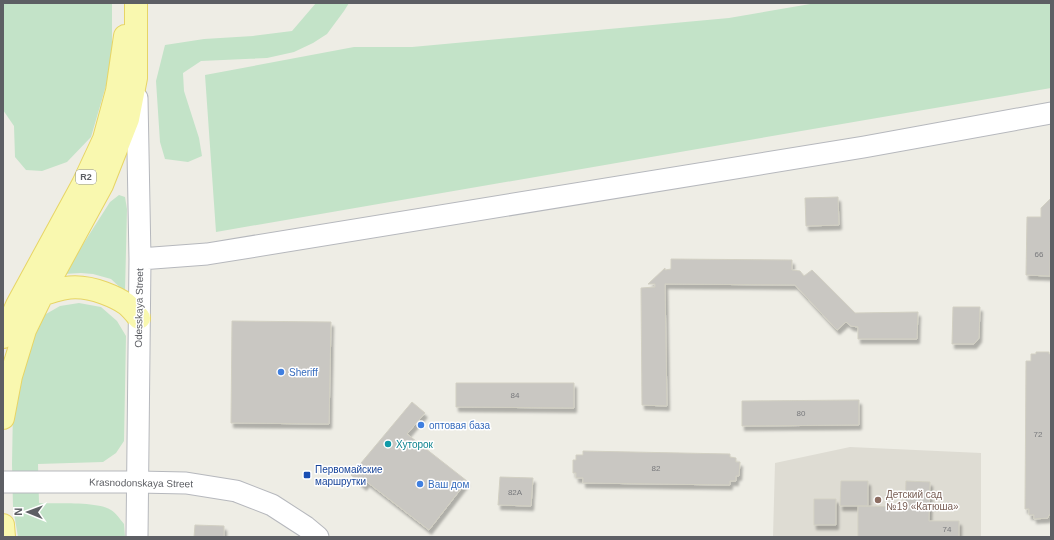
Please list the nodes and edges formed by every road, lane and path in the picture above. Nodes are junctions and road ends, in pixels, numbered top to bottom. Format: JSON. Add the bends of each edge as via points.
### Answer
{"nodes":[{"id":1,"x":129,"y":3,"type":"edge"},
{"id":2,"x":136,"y":3,"type":"edge"},
{"id":3,"x":136,"y":78,"type":"junction"},
{"id":4,"x":1051,"y":113,"type":"edge"},
{"id":5,"x":140,"y":259,"type":"junction"},
{"id":6,"x":42,"y":295,"type":"junction"},
{"id":7,"x":17,"y":305,"type":"junction"},
{"id":8,"x":139,"y":318,"type":"junction"},
{"id":9,"x":3,"y":336,"type":"edge"},
{"id":10,"x":3,"y":418,"type":"edge"},
{"id":11,"x":3,"y":482,"type":"edge"},
{"id":12,"x":138,"y":482,"type":"junction"},
{"id":13,"x":3,"y":525,"type":"edge"},
{"id":14,"x":4,"y":537,"type":"edge"},
{"id":15,"x":137,"y":537,"type":"edge"},
{"id":16,"x":318,"y":537,"type":"edge"}],
"edges":[{"from":1,"to":7,"type":"main road","number":"R2","via":[[117,91],[104,138],[83,184]]},
{"from":2,"to":3,"type":"main road","name":"Odesskaya Street","number":"R2"},
{"from":3,"to":5,"type":"street","name":"Odesskaya Street"},
{"from":3,"to":6,"type":"main road","name":"Odesskaya Street","number":"R2","via":[[128,119],[102,185]]},
{"from":4,"to":5,"type":"street","via":[[864,147],[207,254]]},
{"from":5,"to":8,"type":"street","name":"Odesskaya Street"},
{"from":6,"to":7,"type":"main road"},
{"from":6,"to":8,"type":"main road","via":[[60,288],[91,288],[115,297]]},
{"from":6,"to":10,"type":"main road","name":"Odesskaya Street","number":"R2","via":[[25,330],[10,376]]},
{"from":7,"to":9,"type":"main road","number":"R2"},
{"from":8,"to":12,"type":"street","name":"Odesskaya Street"},
{"from":11,"to":12,"type":"street","name":"Krasnodonskaya Street"},
{"from":12,"to":15,"type":"street","name":"Odesskaya Street"},
{"from":12,"to":16,"type":"street","name":"Krasnodonskaya Street","via":[[186,483],[236,491],[272,505]]},
{"from":13,"to":14,"type":"main road"}]}
